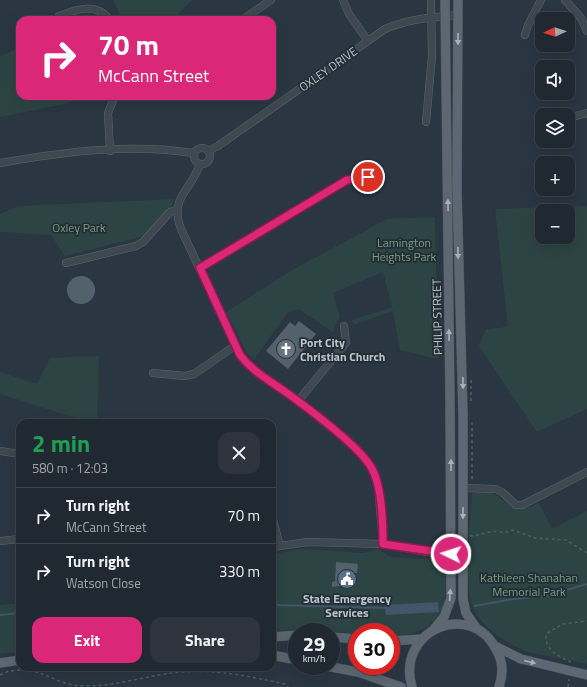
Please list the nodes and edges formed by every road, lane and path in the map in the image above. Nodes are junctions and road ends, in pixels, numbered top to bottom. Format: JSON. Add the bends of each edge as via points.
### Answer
{"nodes":[{"id":1,"x":271,"y":0,"type":"edge"},
{"id":2,"x":343,"y":0,"type":"edge"},
{"id":3,"x":431,"y":0,"type":"edge"},
{"id":4,"x":445,"y":0,"type":"edge"},
{"id":5,"x":458,"y":0,"type":"edge"},
{"id":6,"x":541,"y":0,"type":"edge"},
{"id":7,"x":565,"y":0,"type":"edge"},
{"id":8,"x":59,"y":16,"type":"dead end"},
{"id":9,"x":106,"y":16,"type":"edge"},
{"id":10,"x":248,"y":16,"type":"edge"},
{"id":11,"x":445,"y":16,"type":"junction"},
{"id":12,"x":458,"y":16,"type":"junction"},
{"id":13,"x":432,"y":17,"type":"junction"},
{"id":14,"x":587,"y":31,"type":"edge"},
{"id":15,"x":525,"y":35,"type":"dead end"},
{"id":16,"x":368,"y":41,"type":"junction"},
{"id":17,"x":113,"y":100,"type":"edge"},
{"id":18,"x":587,"y":113,"type":"edge"},
{"id":19,"x":575,"y":116,"type":"edge"},
{"id":20,"x":426,"y":122,"type":"dead end"},
{"id":21,"x":110,"y":151,"type":"junction"},
{"id":22,"x":208,"y":151,"type":"junction"},
{"id":23,"x":194,"y":154,"type":"junction"},
{"id":24,"x":0,"y":163,"type":"edge"},
{"id":25,"x":200,"y":164,"type":"junction"},
{"id":26,"x":368,"y":177,"type":"dead end"},
{"id":27,"x":176,"y":210,"type":"junction"},
{"id":28,"x":66,"y":263,"type":"dead end"},
{"id":29,"x":200,"y":268,"type":"junction"},
{"id":30,"x":344,"y":326,"type":"dead end"},
{"id":31,"x":236,"y":345,"type":"junction"},
{"id":32,"x":153,"y":373,"type":"dead end"},
{"id":33,"x":298,"y":401,"type":"junction"},
{"id":34,"x":0,"y":451,"type":"edge"},
{"id":35,"x":16,"y":453,"type":"edge"},
{"id":36,"x":587,"y":472,"type":"edge"},
{"id":37,"x":463,"y":488,"type":"junction"},
{"id":38,"x":276,"y":531,"type":"edge"},
{"id":39,"x":16,"y":539,"type":"edge"},
{"id":40,"x":468,"y":540,"type":"dead end"},
{"id":41,"x":0,"y":541,"type":"edge"},
{"id":42,"x":383,"y":544,"type":"junction"},
{"id":43,"x":280,"y":546,"type":"junction"},
{"id":44,"x":276,"y":547,"type":"edge"},
{"id":45,"x":587,"y":553,"type":"edge"},
{"id":46,"x":451,"y":554,"type":"junction"},
{"id":47,"x":463,"y":554,"type":"junction"},
{"id":48,"x":587,"y":621,"type":"edge"},
{"id":49,"x":434,"y":629,"type":"junction"},
{"id":50,"x":477,"y":630,"type":"junction"},
{"id":51,"x":288,"y":636,"type":"edge"},
{"id":52,"x":276,"y":637,"type":"edge"},
{"id":53,"x":421,"y":639,"type":"junction"},
{"id":54,"x":400,"y":640,"type":"edge"},
{"id":55,"x":495,"y":646,"type":"junction"},
{"id":56,"x":276,"y":657,"type":"edge"},
{"id":57,"x":288,"y":659,"type":"edge"},
{"id":58,"x":16,"y":660,"type":"edge"},
{"id":59,"x":557,"y":660,"type":"dead end"},
{"id":60,"x":0,"y":662,"type":"edge"},
{"id":61,"x":16,"y":669,"type":"edge"},
{"id":62,"x":340,"y":669,"type":"edge"},
{"id":63,"x":11,"y":670,"type":"dead end"},
{"id":64,"x":40,"y":671,"type":"edge"},
{"id":65,"x":587,"y":675,"type":"edge"},
{"id":66,"x":288,"y":687,"type":"edge"},
{"id":67,"x":401,"y":687,"type":"edge"},
{"id":68,"x":412,"y":687,"type":"edge"},
{"id":69,"x":499,"y":687,"type":"edge"}],
"edges":[{"from":1,"to":10,"type":"street"},
{"from":2,"to":16,"type":"street","via":[[349,14]]},
{"from":3,"to":13,"type":"street"},
{"from":4,"to":11,"type":"main road","name":"PHILIP STREET"},
{"from":5,"to":12,"type":"main road","name":"PHILIP STREET"},
{"from":6,"to":15,"type":"street"},
{"from":7,"to":14,"type":"street","via":[[581,18]]},
{"from":8,"to":9,"type":"street","via":[[73,10],[89,8]]},
{"from":11,"to":12,"type":"street","name":"OXLEY DRIVE"},
{"from":11,"to":13,"type":"street","name":"OXLEY DRIVE"},
{"from":46,"to":11,"type":"main road","name":"PHILIP STREET","one_way":true},
{"from":12,"to":37,"type":"main road","name":"PHILIP STREET","one_way":true,"via":[[457,191]]},
{"from":13,"to":16,"type":"street","name":"OXLEY DRIVE","via":[[398,23]]},
{"from":13,"to":20,"type":"street","via":[[432,56]]},
{"from":16,"to":22,"type":"street","name":"OXLEY DRIVE"},
{"from":17,"to":21,"type":"street","via":[[108,113]]},
{"from":18,"to":19,"type":"street"},
{"from":21,"to":23,"type":"street","via":[[156,148]]},
{"from":21,"to":24,"type":"street","via":[[60,153]]},
{"from":22,"to":23,"type":"street","via":[[200,148]]},
{"from":22,"to":25,"type":"street","via":[[209,159],[206,163]]},
{"from":23,"to":25,"type":"street","via":[[194,160]]},
{"from":25,"to":27,"type":"street"},
{"from":26,"to":29,"type":"street","via":[[347,180]]},
{"from":27,"to":28,"type":"street","via":[[170,212],[143,242],[136,246]]},
{"from":27,"to":29,"type":"street","via":[[181,229]]},
{"from":29,"to":31,"type":"street"},
{"from":30,"to":33,"type":"street","via":[[346,343]]},
{"from":31,"to":32,"type":"street","via":[[194,374],[185,376]]},
{"from":31,"to":33,"type":"street","via":[[249,366]]},
{"from":33,"to":42,"type":"street","via":[[356,448],[371,467],[378,484]]},
{"from":34,"to":35,"type":"street"},
{"from":36,"to":37,"type":"street","via":[[527,503],[516,505],[496,489]]},
{"from":37,"to":47,"type":"main road","name":"PHILIP STREET","one_way":true},
{"from":38,"to":43,"type":"street"},
{"from":39,"to":41,"type":"street"},
{"from":40,"to":45,"type":"path","via":[[468,536],[490,532],[506,534],[512,530],[535,538],[566,540]]},
{"from":42,"to":43,"type":"street","via":[[308,542]]},
{"from":42,"to":46,"type":"street"},
{"from":43,"to":44,"type":"street"},
{"from":46,"to":47,"type":"street"},
{"from":49,"to":46,"type":"main road","name":"PHILIP STREET","one_way":true,"via":[[444,617],[450,598]]},
{"from":47,"to":50,"type":"main road","name":"PHILIP STREET","via":[[464,605]]},
{"from":48,"to":59,"type":"path","via":[[563,624],[546,634],[549,648],[562,659],[571,662]]},
{"from":49,"to":50,"type":"main road","via":[[456,624]]},
{"from":49,"to":53,"type":"main road"},
{"from":50,"to":55,"type":"main road"},
{"from":51,"to":52,"type":"main road"},
{"from":53,"to":54,"type":"main road"},
{"from":53,"to":68,"type":"main road","via":[[413,651],[409,665]]},
{"from":55,"to":65,"type":"main road","one_way":true,"via":[[521,660]]},
{"from":55,"to":69,"type":"main road","via":[[502,667]]},
{"from":56,"to":57,"type":"main road"},
{"from":58,"to":60,"type":"main road"},
{"from":61,"to":63,"type":"path"},
{"from":62,"to":67,"type":"main road"},
{"from":64,"to":66,"type":"path","via":[[65,684],[85,687],[183,672],[229,672],[285,684]]}]}
